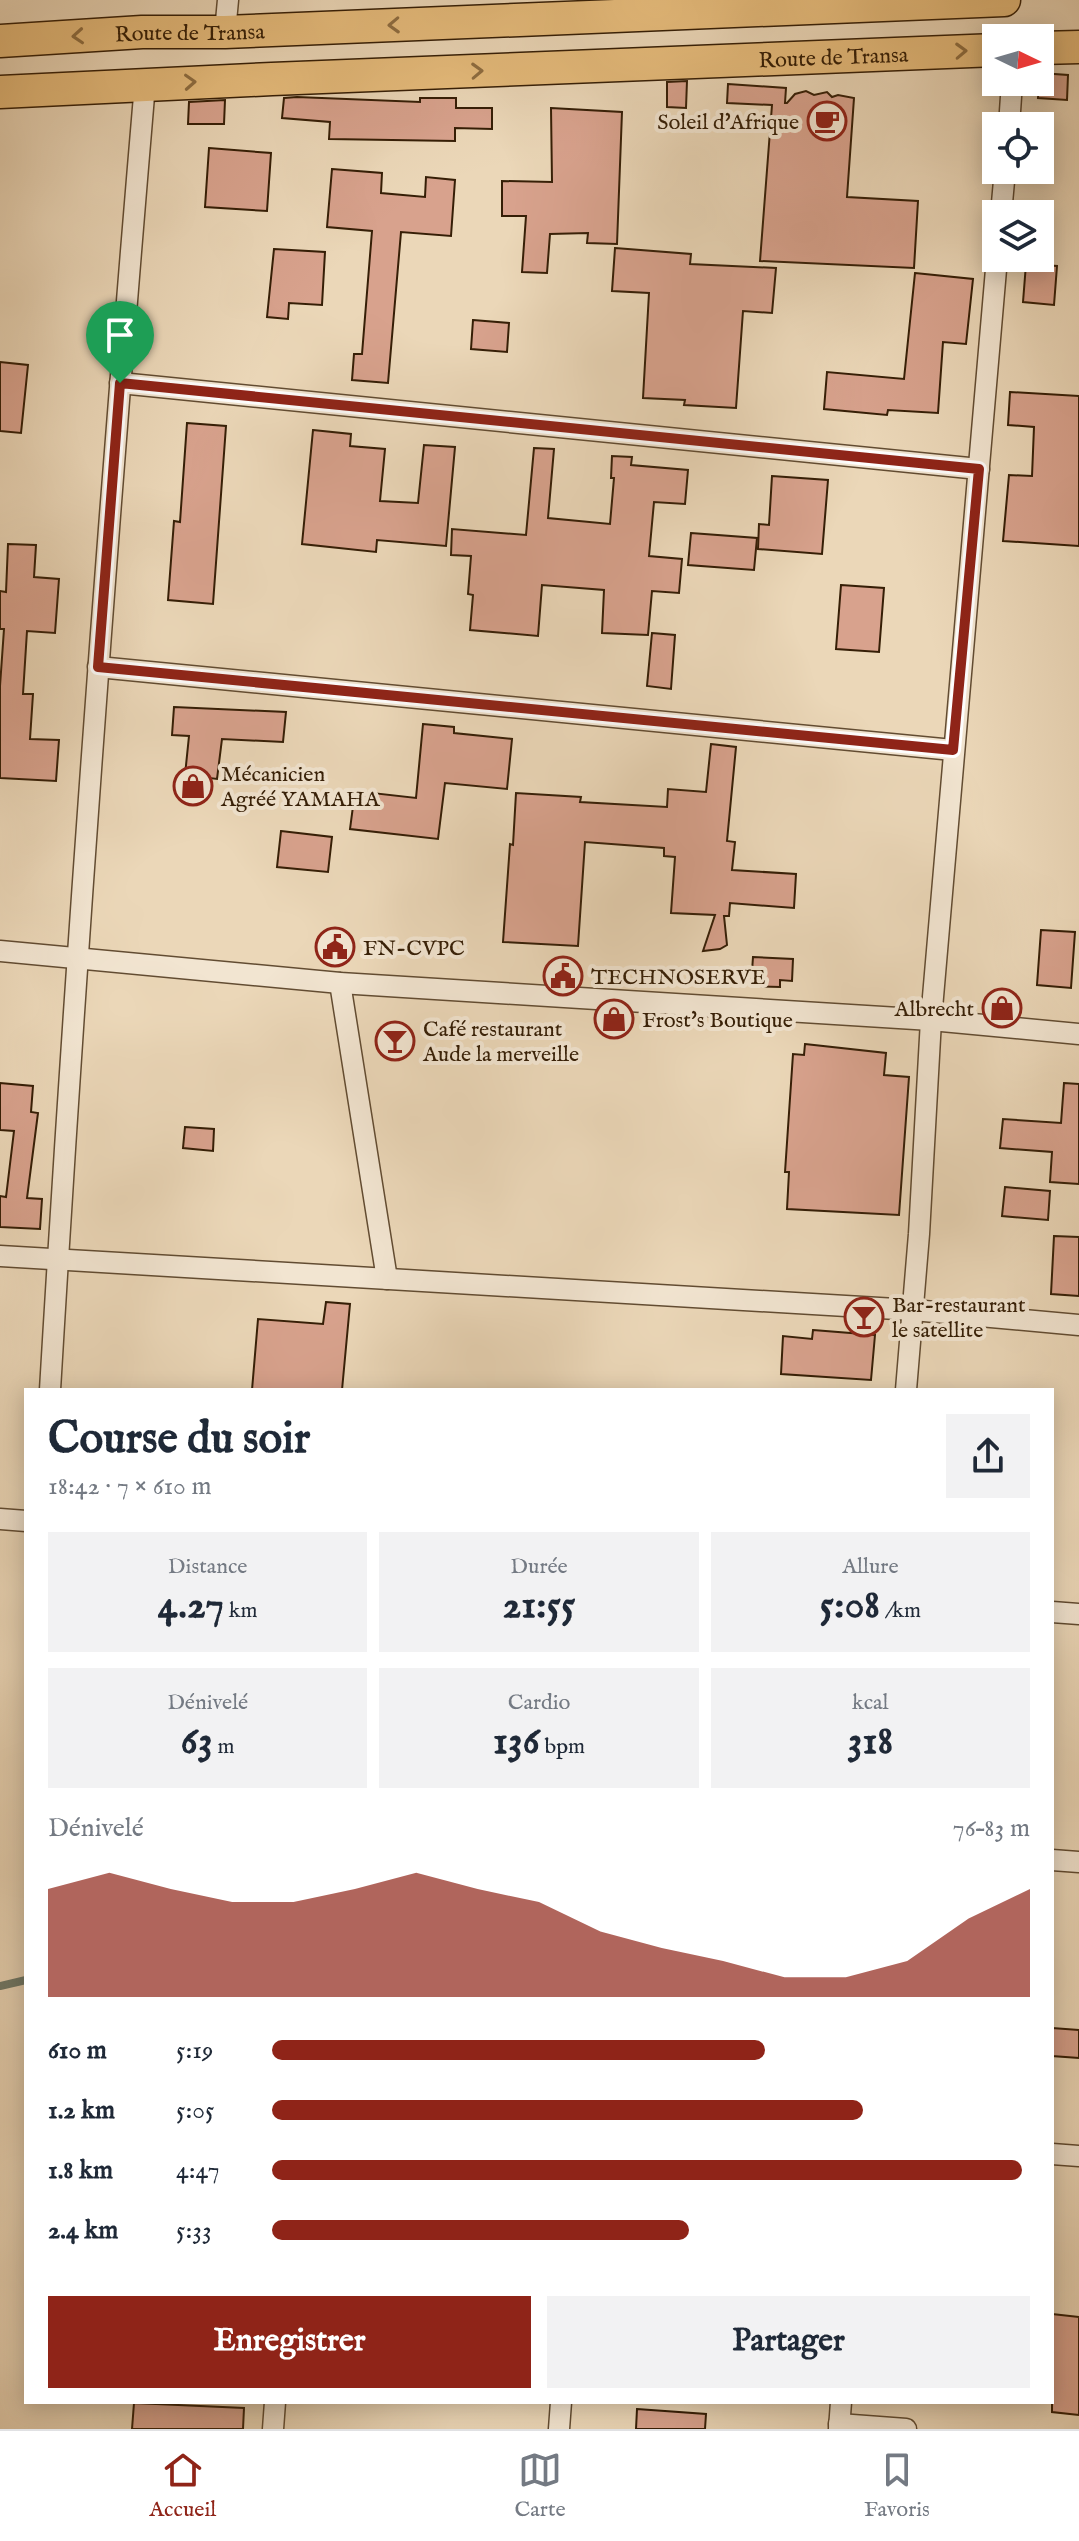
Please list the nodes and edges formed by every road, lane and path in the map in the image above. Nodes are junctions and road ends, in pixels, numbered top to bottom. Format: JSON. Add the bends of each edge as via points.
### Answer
{"nodes":[{"id":1,"x":228,"y":0,"type":"edge"},
{"id":2,"x":1004,"y":0,"type":"edge"},
{"id":3,"x":831,"y":3,"type":"edge"},
{"id":4,"x":542,"y":10,"type":"edge"},
{"id":5,"x":225,"y":32,"type":"junction"},
{"id":6,"x":0,"y":41,"type":"edge"},
{"id":7,"x":1079,"y":47,"type":"edge"},
{"id":8,"x":1054,"y":48,"type":"edge"},
{"id":9,"x":982,"y":51,"type":"edge"},
{"id":10,"x":145,"y":84,"type":"junction"},
{"id":11,"x":0,"y":92,"type":"edge"},
{"id":12,"x":996,"y":272,"type":"edge"},
{"id":13,"x":120,"y":383,"type":"junction"},
{"id":14,"x":979,"y":469,"type":"junction"},
{"id":15,"x":98,"y":667,"type":"junction"},
{"id":16,"x":953,"y":750,"type":"junction"},
{"id":17,"x":0,"y":951,"type":"edge"},
{"id":18,"x":77,"y":958,"type":"junction"},
{"id":19,"x":340,"y":983,"type":"junction"},
{"id":20,"x":931,"y":1020,"type":"junction"},
{"id":21,"x":1079,"y":1034,"type":"edge"},
{"id":22,"x":0,"y":1256,"type":"edge"},
{"id":23,"x":58,"y":1260,"type":"junction"},
{"id":24,"x":387,"y":1279,"type":"junction"},
{"id":25,"x":913,"y":1310,"type":"junction"},
{"id":26,"x":1079,"y":1325,"type":"edge"},
{"id":27,"x":50,"y":1388,"type":"edge"},
{"id":28,"x":906,"y":1388,"type":"edge"},
{"id":29,"x":0,"y":1519,"type":"edge"},
{"id":30,"x":24,"y":1521,"type":"edge"},
{"id":31,"x":1054,"y":1612,"type":"edge"},
{"id":32,"x":1079,"y":1614,"type":"edge"},
{"id":33,"x":1054,"y":1860,"type":"edge"},
{"id":34,"x":1079,"y":1862,"type":"edge"},
{"id":35,"x":1054,"y":2154,"type":"edge"},
{"id":36,"x":1079,"y":2156,"type":"edge"},
{"id":37,"x":275,"y":2404,"type":"edge"},
{"id":38,"x":561,"y":2404,"type":"edge"},
{"id":39,"x":841,"y":2404,"type":"edge"},
{"id":40,"x":839,"y":2427,"type":"edge"},
{"id":41,"x":273,"y":2429,"type":"edge"},
{"id":42,"x":559,"y":2429,"type":"edge"},
{"id":43,"x":906,"y":2429,"type":"edge"}],
"edges":[{"from":1,"to":5,"type":"street"},
{"from":2,"to":3,"type":"main road","name":"Route de Transa"},
{"from":3,"to":4,"type":"main road","name":"Route de Transa"},
{"from":4,"to":5,"type":"main road","name":"Route de Transa","one_way":true},
{"from":5,"to":6,"type":"main road","name":"Route de Transa","one_way":true},
{"from":7,"to":8,"type":"main road"},
{"from":10,"to":9,"type":"main road","name":"Route de Transa","one_way":true},
{"from":10,"to":11,"type":"main road","name":"Route de Transa"},
{"from":10,"to":13,"type":"street"},
{"from":12,"to":14,"type":"street"},
{"from":13,"to":14,"type":"street"},
{"from":13,"to":15,"type":"street"},
{"from":14,"to":16,"type":"street"},
{"from":15,"to":16,"type":"street"},
{"from":15,"to":18,"type":"street"},
{"from":16,"to":20,"type":"street"},
{"from":17,"to":18,"type":"street"},
{"from":18,"to":19,"type":"street"},
{"from":18,"to":23,"type":"street"},
{"from":19,"to":20,"type":"street"},
{"from":19,"to":24,"type":"street"},
{"from":20,"to":21,"type":"street"},
{"from":20,"to":25,"type":"street"},
{"from":22,"to":23,"type":"street"},
{"from":23,"to":24,"type":"street"},
{"from":23,"to":27,"type":"street"},
{"from":24,"to":25,"type":"street"},
{"from":25,"to":26,"type":"street"},
{"from":25,"to":28,"type":"street"},
{"from":29,"to":30,"type":"street"},
{"from":31,"to":32,"type":"street"},
{"from":33,"to":34,"type":"street"},
{"from":35,"to":36,"type":"street"},
{"from":37,"to":41,"type":"street"},
{"from":38,"to":42,"type":"street"},
{"from":39,"to":40,"type":"street"},
{"from":40,"to":43,"type":"street"}]}
